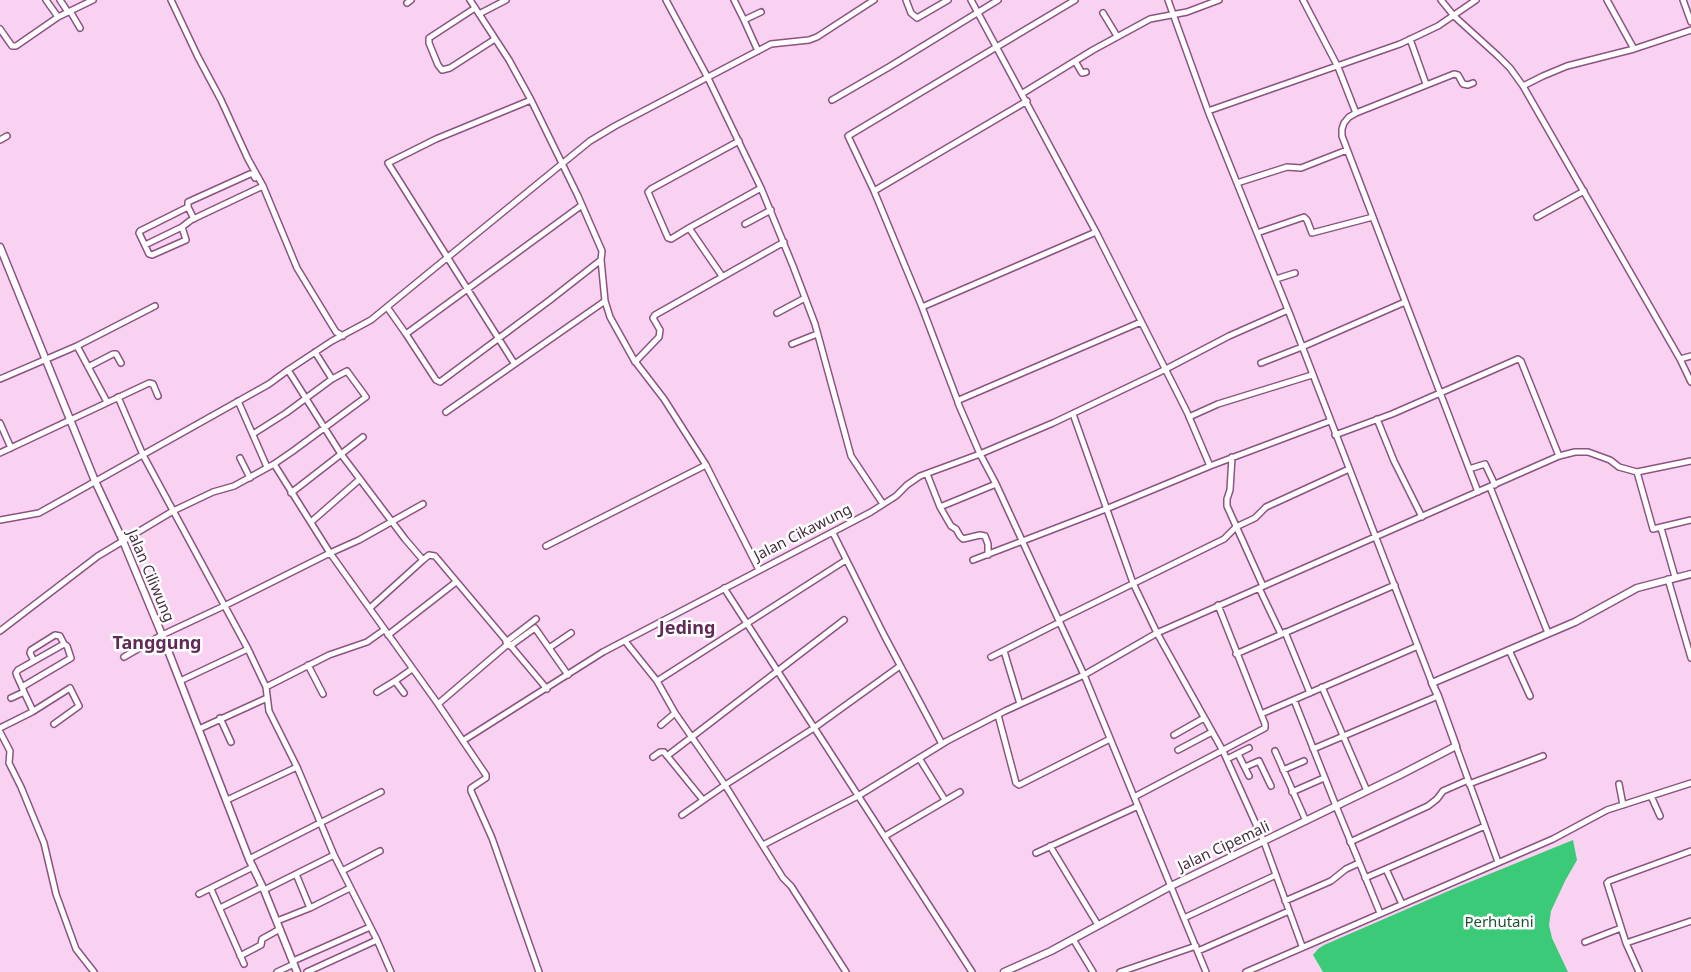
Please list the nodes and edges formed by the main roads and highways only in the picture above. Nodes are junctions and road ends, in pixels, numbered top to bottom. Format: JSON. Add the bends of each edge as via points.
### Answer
{"nodes":[{"id":1,"x":0,"y":246,"type":"edge"},
{"id":2,"x":1691,"y":574,"type":"edge"},
{"id":3,"x":297,"y":972,"type":"edge"},
{"id":4,"x":1004,"y":972,"type":"edge"}],
"edges":[{"from":1,"to":3,"type":"main road","name":"Jalan Ciliwung","via":[[95,481],[162,635],[249,859]]},
{"from":2,"to":4,"type":"main road","name":"Jalan Cipemali","via":[[1637,588],[1603,608],[1432,683],[1456,746]]}]}
